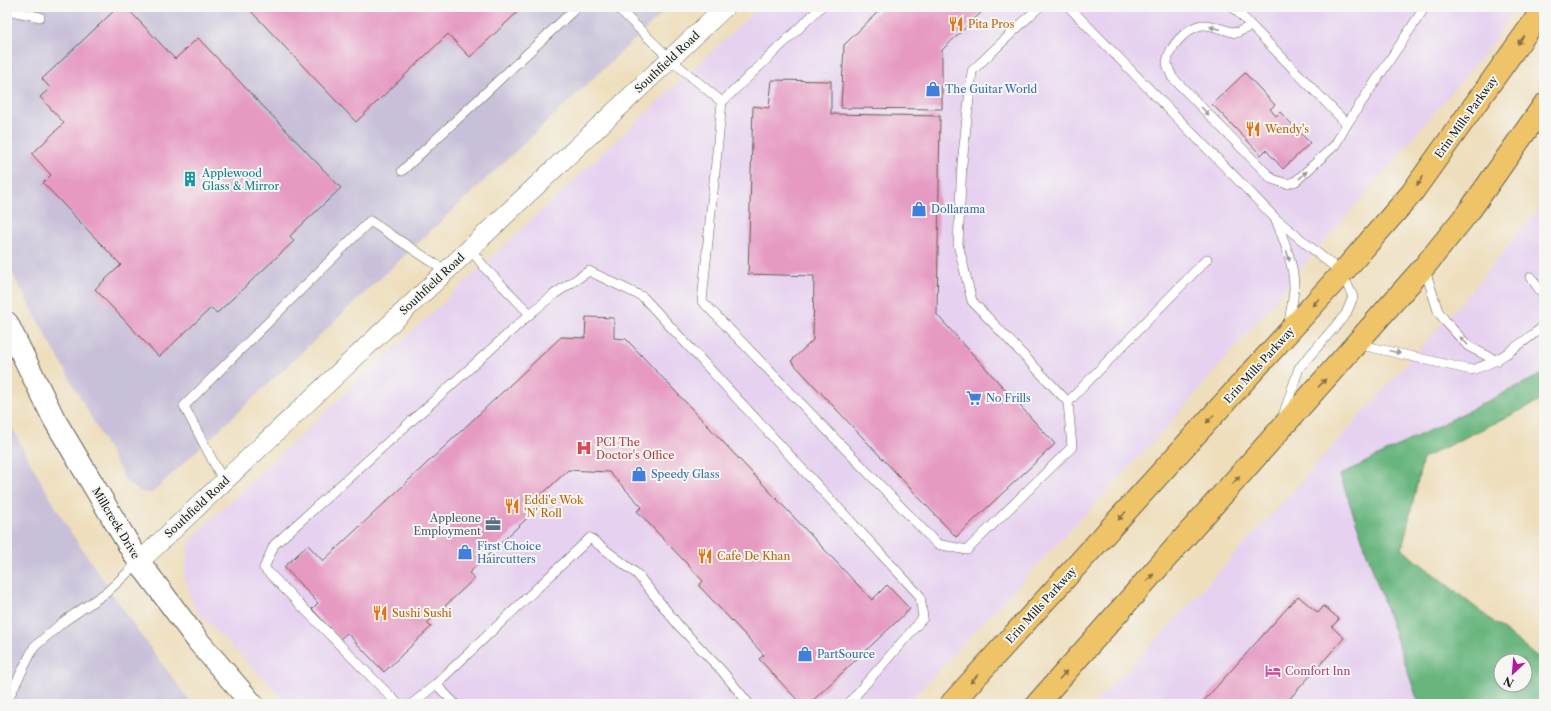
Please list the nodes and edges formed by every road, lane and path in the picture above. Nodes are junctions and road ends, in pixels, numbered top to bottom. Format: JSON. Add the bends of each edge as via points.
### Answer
{"nodes":[{"id":1,"x":576,"y":7,"type":"edge"},
{"id":2,"x":617,"y":7,"type":"edge"},
{"id":3,"x":725,"y":7,"type":"edge"},
{"id":4,"x":821,"y":7,"type":"edge"},
{"id":5,"x":1039,"y":7,"type":"edge"},
{"id":6,"x":1070,"y":7,"type":"edge"},
{"id":7,"x":1233,"y":7,"type":"edge"},
{"id":8,"x":1425,"y":7,"type":"edge"},
{"id":9,"x":1542,"y":7,"type":"edge"},
{"id":10,"x":7,"y":10,"type":"edge"},
{"id":11,"x":40,"y":17,"type":"dead end"},
{"id":12,"x":1252,"y":26,"type":"junction"},
{"id":13,"x":670,"y":58,"type":"junction"},
{"id":14,"x":722,"y":102,"type":"junction"},
{"id":15,"x":1544,"y":105,"type":"edge"},
{"id":16,"x":1347,"y":124,"type":"junction"},
{"id":17,"x":402,"y":171,"type":"dead end"},
{"id":18,"x":1276,"y":219,"type":"junction"},
{"id":19,"x":470,"y":248,"type":"junction"},
{"id":20,"x":1207,"y":259,"type":"dead end"},
{"id":21,"x":1424,"y":267,"type":"junction"},
{"id":22,"x":446,"y":271,"type":"junction"},
{"id":23,"x":1342,"y":274,"type":"junction"},
{"id":24,"x":1531,"y":277,"type":"dead end"},
{"id":25,"x":1544,"y":297,"type":"edge"},
{"id":26,"x":530,"y":314,"type":"junction"},
{"id":27,"x":7,"y":323,"type":"edge"},
{"id":28,"x":1544,"y":326,"type":"edge"},
{"id":29,"x":1287,"y":335,"type":"junction"},
{"id":30,"x":1357,"y":344,"type":"junction"},
{"id":31,"x":1497,"y":361,"type":"junction"},
{"id":32,"x":1068,"y":402,"type":"junction"},
{"id":33,"x":1279,"y":430,"type":"junction"},
{"id":34,"x":224,"y":482,"type":"junction"},
{"id":35,"x":139,"y":562,"type":"junction"},
{"id":36,"x":436,"y":684,"type":"junction"},
{"id":37,"x":7,"y":701,"type":"edge"},
{"id":38,"x":252,"y":704,"type":"edge"},
{"id":39,"x":398,"y":704,"type":"edge"},
{"id":40,"x":412,"y":704,"type":"edge"},
{"id":41,"x":455,"y":704,"type":"edge"},
{"id":42,"x":749,"y":704,"type":"edge"},
{"id":43,"x":848,"y":704,"type":"edge"},
{"id":44,"x":951,"y":704,"type":"edge"},
{"id":45,"x":1038,"y":704,"type":"edge"}],
"edges":[{"from":1,"to":17,"type":"lane"},
{"from":2,"to":13,"type":"lane"},
{"from":3,"to":13,"type":"street","name":"Southfield Road"},
{"from":4,"to":14,"type":"lane"},
{"from":5,"to":32,"type":"lane","via":[[972,71],[962,164],[958,244],[972,301]]},
{"from":6,"to":18,"type":"lane"},
{"from":7,"to":12,"type":"lane"},
{"from":8,"to":16,"type":"lane"},
{"from":9,"to":23,"type":"main road","name":"Erin Mills Parkway","one_way":true,"via":[[1534,22],[1411,194]]},
{"from":10,"to":11,"type":"lane"},
{"from":12,"to":16,"type":"lane"},
{"from":12,"to":16,"type":"lane","one_way":true,"via":[[1236,34],[1203,25],[1193,29],[1172,49],[1167,64],[1172,77],[1272,179],[1279,183],[1296,182],[1335,145]]},
{"from":13,"to":14,"type":"lane"},
{"from":13,"to":19,"type":"street","name":"Southfield Road"},
{"from":14,"to":32,"type":"lane","via":[[702,301],[938,544],[967,550],[1072,447]]},
{"from":15,"to":21,"type":"main road","via":[[1470,210]]},
{"from":18,"to":23,"type":"lane"},
{"from":18,"to":29,"type":"lane","one_way":true,"via":[[1293,273],[1294,288]]},
{"from":19,"to":22,"type":"street","name":"Southfield Road"},
{"from":19,"to":26,"type":"lane","via":[[486,269]]},
{"from":20,"to":32,"type":"lane"},
{"from":21,"to":30,"type":"main road"},
{"from":31,"to":21,"type":"lane","one_way":true,"via":[[1468,346],[1446,322],[1438,311]]},
{"from":22,"to":34,"type":"street","name":"Southfield Road"},
{"from":22,"to":34,"type":"lane","via":[[370,221],[184,406]]},
{"from":23,"to":29,"type":"main road","name":"Erin Mills Parkway","one_way":true},
{"from":23,"to":33,"type":"lane","via":[[1353,297],[1346,314],[1298,368]]},
{"from":24,"to":25,"type":"lane"},
{"from":26,"to":39,"type":"lane","via":[[274,545],[264,568]]},
{"from":26,"to":43,"type":"lane","via":[[588,271],[643,297],[920,596],[923,618]]},
{"from":27,"to":35,"type":"street","name":"Millcreek Drive","via":[[54,419]]},
{"from":28,"to":31,"type":"lane"},
{"from":29,"to":44,"type":"main road","name":"Erin Mills Parkway","one_way":true},
{"from":30,"to":31,"type":"lane","one_way":true,"via":[[1471,370]]},
{"from":33,"to":30,"type":"main road","one_way":true},
{"from":45,"to":33,"type":"main road","one_way":true},
{"from":34,"to":35,"type":"street","name":"Southfield Road"},
{"from":35,"to":37,"type":"lane","via":[[107,592],[63,622],[34,647]]},
{"from":35,"to":38,"type":"street","name":"Millcreek Drive","via":[[198,641]]},
{"from":36,"to":40,"type":"lane"},
{"from":36,"to":41,"type":"lane"},
{"from":36,"to":42,"type":"lane","via":[[590,538],[637,574],[679,626]]}]}
